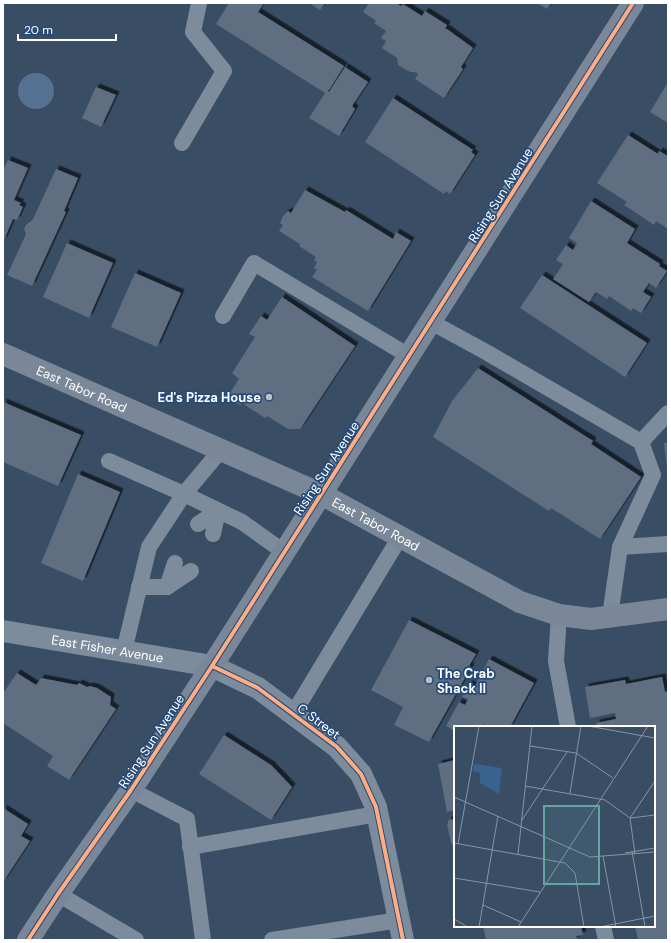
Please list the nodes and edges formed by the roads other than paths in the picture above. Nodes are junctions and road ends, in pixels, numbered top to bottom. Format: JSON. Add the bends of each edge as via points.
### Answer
{"nodes":[{"id":1,"x":199,"y":3,"type":"edge"},
{"id":2,"x":633,"y":3,"type":"edge"},
{"id":3,"x":182,"y":143,"type":"dead end"},
{"id":4,"x":223,"y":316,"type":"dead end"},
{"id":5,"x":431,"y":322,"type":"junction"},
{"id":6,"x":3,"y":354,"type":"edge"},
{"id":7,"x":409,"y":356,"type":"junction"},
{"id":8,"x":668,"y":413,"type":"edge"},
{"id":9,"x":641,"y":442,"type":"junction"},
{"id":10,"x":221,"y":450,"type":"junction"},
{"id":11,"x":108,"y":461,"type":"dead end"},
{"id":12,"x":184,"y":494,"type":"junction"},
{"id":13,"x":321,"y":494,"type":"junction"},
{"id":14,"x":218,"y":511,"type":"junction"},
{"id":15,"x":198,"y":524,"type":"dead end"},
{"id":16,"x":213,"y":534,"type":"dead end"},
{"id":17,"x":400,"y":537,"type":"junction"},
{"id":18,"x":668,"y":544,"type":"edge"},
{"id":19,"x":620,"y":547,"type":"junction"},
{"id":20,"x":284,"y":552,"type":"junction"},
{"id":21,"x":175,"y":563,"type":"dead end"},
{"id":22,"x":191,"y":571,"type":"dead end"},
{"id":23,"x":139,"y":587,"type":"junction"},
{"id":24,"x":167,"y":587,"type":"junction"},
{"id":25,"x":668,"y":610,"type":"edge"},
{"id":26,"x":559,"y":615,"type":"junction"},
{"id":27,"x":610,"y":616,"type":"junction"},
{"id":28,"x":3,"y":631,"type":"edge"},
{"id":29,"x":124,"y":651,"type":"junction"},
{"id":30,"x":212,"y":666,"type":"junction"},
{"id":31,"x":293,"y":714,"type":"junction"},
{"id":32,"x":568,"y":726,"type":"edge"},
{"id":33,"x":132,"y":790,"type":"junction"},
{"id":34,"x":377,"y":814,"type":"junction"},
{"id":35,"x":190,"y":848,"type":"junction"},
{"id":36,"x":58,"y":894,"type":"junction"},
{"id":37,"x":603,"y":927,"type":"edge"},
{"id":38,"x":401,"y":930,"type":"edge"},
{"id":39,"x":28,"y":940,"type":"edge"},
{"id":40,"x":136,"y":940,"type":"edge"},
{"id":41,"x":203,"y":940,"type":"edge"},
{"id":42,"x":272,"y":940,"type":"edge"},
{"id":43,"x":606,"y":940,"type":"edge"}],
"edges":[{"from":1,"to":3,"type":"lane","via":[[193,32],[224,71]]},
{"from":2,"to":5,"type":"main road","name":"Rising Sun Avenue"},
{"from":4,"to":7,"type":"lane","via":[[254,263]]},
{"from":5,"to":7,"type":"main road","name":"Rising Sun Avenue"},
{"from":5,"to":9,"type":"lane"},
{"from":6,"to":10,"type":"main road","name":"East Tabor Road"},
{"from":7,"to":13,"type":"main road","name":"Rising Sun Avenue"},
{"from":8,"to":9,"type":"lane"},
{"from":9,"to":19,"type":"lane","via":[[653,475]]},
{"from":10,"to":12,"type":"lane"},
{"from":10,"to":13,"type":"main road","name":"East Tabor Road"},
{"from":11,"to":12,"type":"lane"},
{"from":12,"to":14,"type":"lane"},
{"from":12,"to":23,"type":"lane","via":[[149,547]]},
{"from":13,"to":17,"type":"main road","name":"East Tabor Road"},
{"from":13,"to":20,"type":"main road","name":"Rising Sun Avenue"},
{"from":14,"to":15,"type":"lane"},
{"from":14,"to":16,"type":"lane"},
{"from":14,"to":20,"type":"lane","via":[[242,522]]},
{"from":17,"to":26,"type":"main road","name":"East Tabor Road","via":[[520,602]]},
{"from":17,"to":31,"type":"lane"},
{"from":18,"to":19,"type":"lane"},
{"from":19,"to":27,"type":"lane"},
{"from":20,"to":30,"type":"main road","name":"Rising Sun Avenue"},
{"from":21,"to":24,"type":"lane"},
{"from":22,"to":24,"type":"lane"},
{"from":23,"to":24,"type":"lane"},
{"from":23,"to":29,"type":"lane"},
{"from":25,"to":27,"type":"main road","name":"East Tabor Road"},
{"from":26,"to":27,"type":"main road","name":"East Tabor Road","via":[[592,618]]},
{"from":26,"to":32,"type":"lane","via":[[556,661]]},
{"from":28,"to":29,"type":"street","name":"East Fisher Avenue"},
{"from":29,"to":30,"type":"street","name":"East Fisher Avenue"},
{"from":30,"to":31,"type":"street","name":"C Street","via":[[258,688]]},
{"from":30,"to":33,"type":"main road","name":"Rising Sun Avenue"},
{"from":31,"to":34,"type":"street","name":"C Street","via":[[337,746],[361,774]]},
{"from":33,"to":35,"type":"lane","via":[[186,819]]},
{"from":33,"to":36,"type":"main road","name":"Rising Sun Avenue"},
{"from":34,"to":35,"type":"lane"},
{"from":34,"to":38,"type":"street","name":"C Street"},
{"from":35,"to":41,"type":"lane"},
{"from":36,"to":39,"type":"main road","name":"Rising Sun Avenue"},
{"from":36,"to":40,"type":"lane"},
{"from":37,"to":43,"type":"lane"},
{"from":38,"to":42,"type":"lane"}]}
